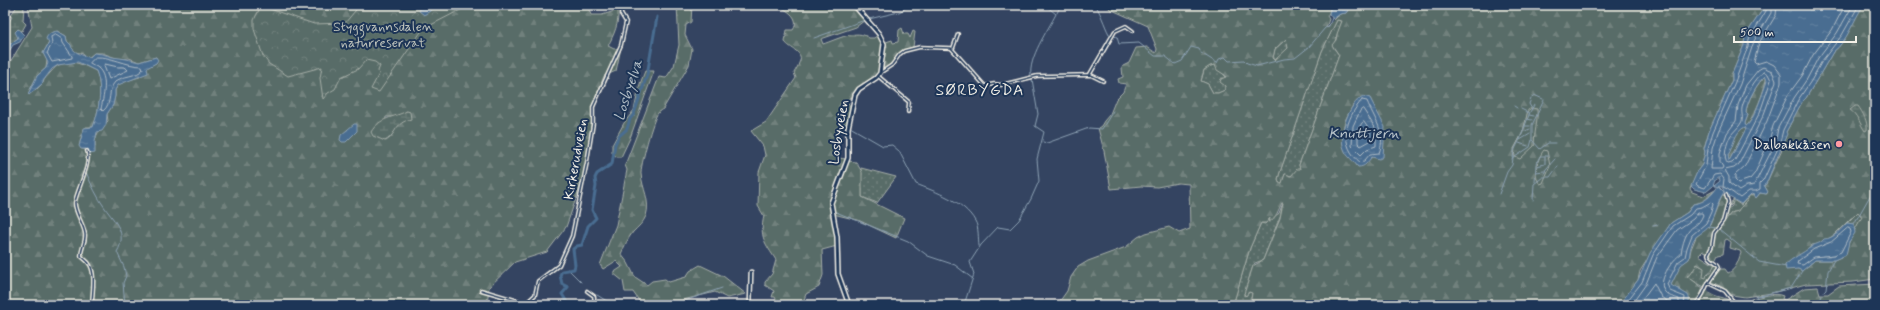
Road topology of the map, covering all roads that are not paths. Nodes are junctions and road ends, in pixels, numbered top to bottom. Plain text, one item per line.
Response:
1 (622, 5) edge
2 (854, 5) edge
3 (1133, 31) dead end
4 (958, 34) dead end
5 (953, 48) junction
6 (879, 74) junction
7 (1090, 74) junction
8 (1103, 82) dead end
9 (908, 112) dead end
10 (87, 151) dead end
11 (1726, 195) dead end
12 (751, 272) dead end
13 (1708, 283) junction
14 (481, 290) dead end
15 (587, 291) dead end
16 (92, 305) edge
17 (523, 305) edge
18 (595, 305) edge
19 (750, 305) edge
20 (849, 305) edge
21 (1696, 305) edge
22 (1736, 305) edge

1 - 17 street, Kirkerudveien
2 - 6 main road
3 - 7 street
4 - 5 street
5 - 6 street
5 - 7 street
6 - 9 street
6 - 20 main road, Losbyveien
7 - 8 street
10 - 16 street
11 - 13 street
12 - 19 street
13 - 21 street
13 - 22 street
14 - 17 street
15 - 18 street

